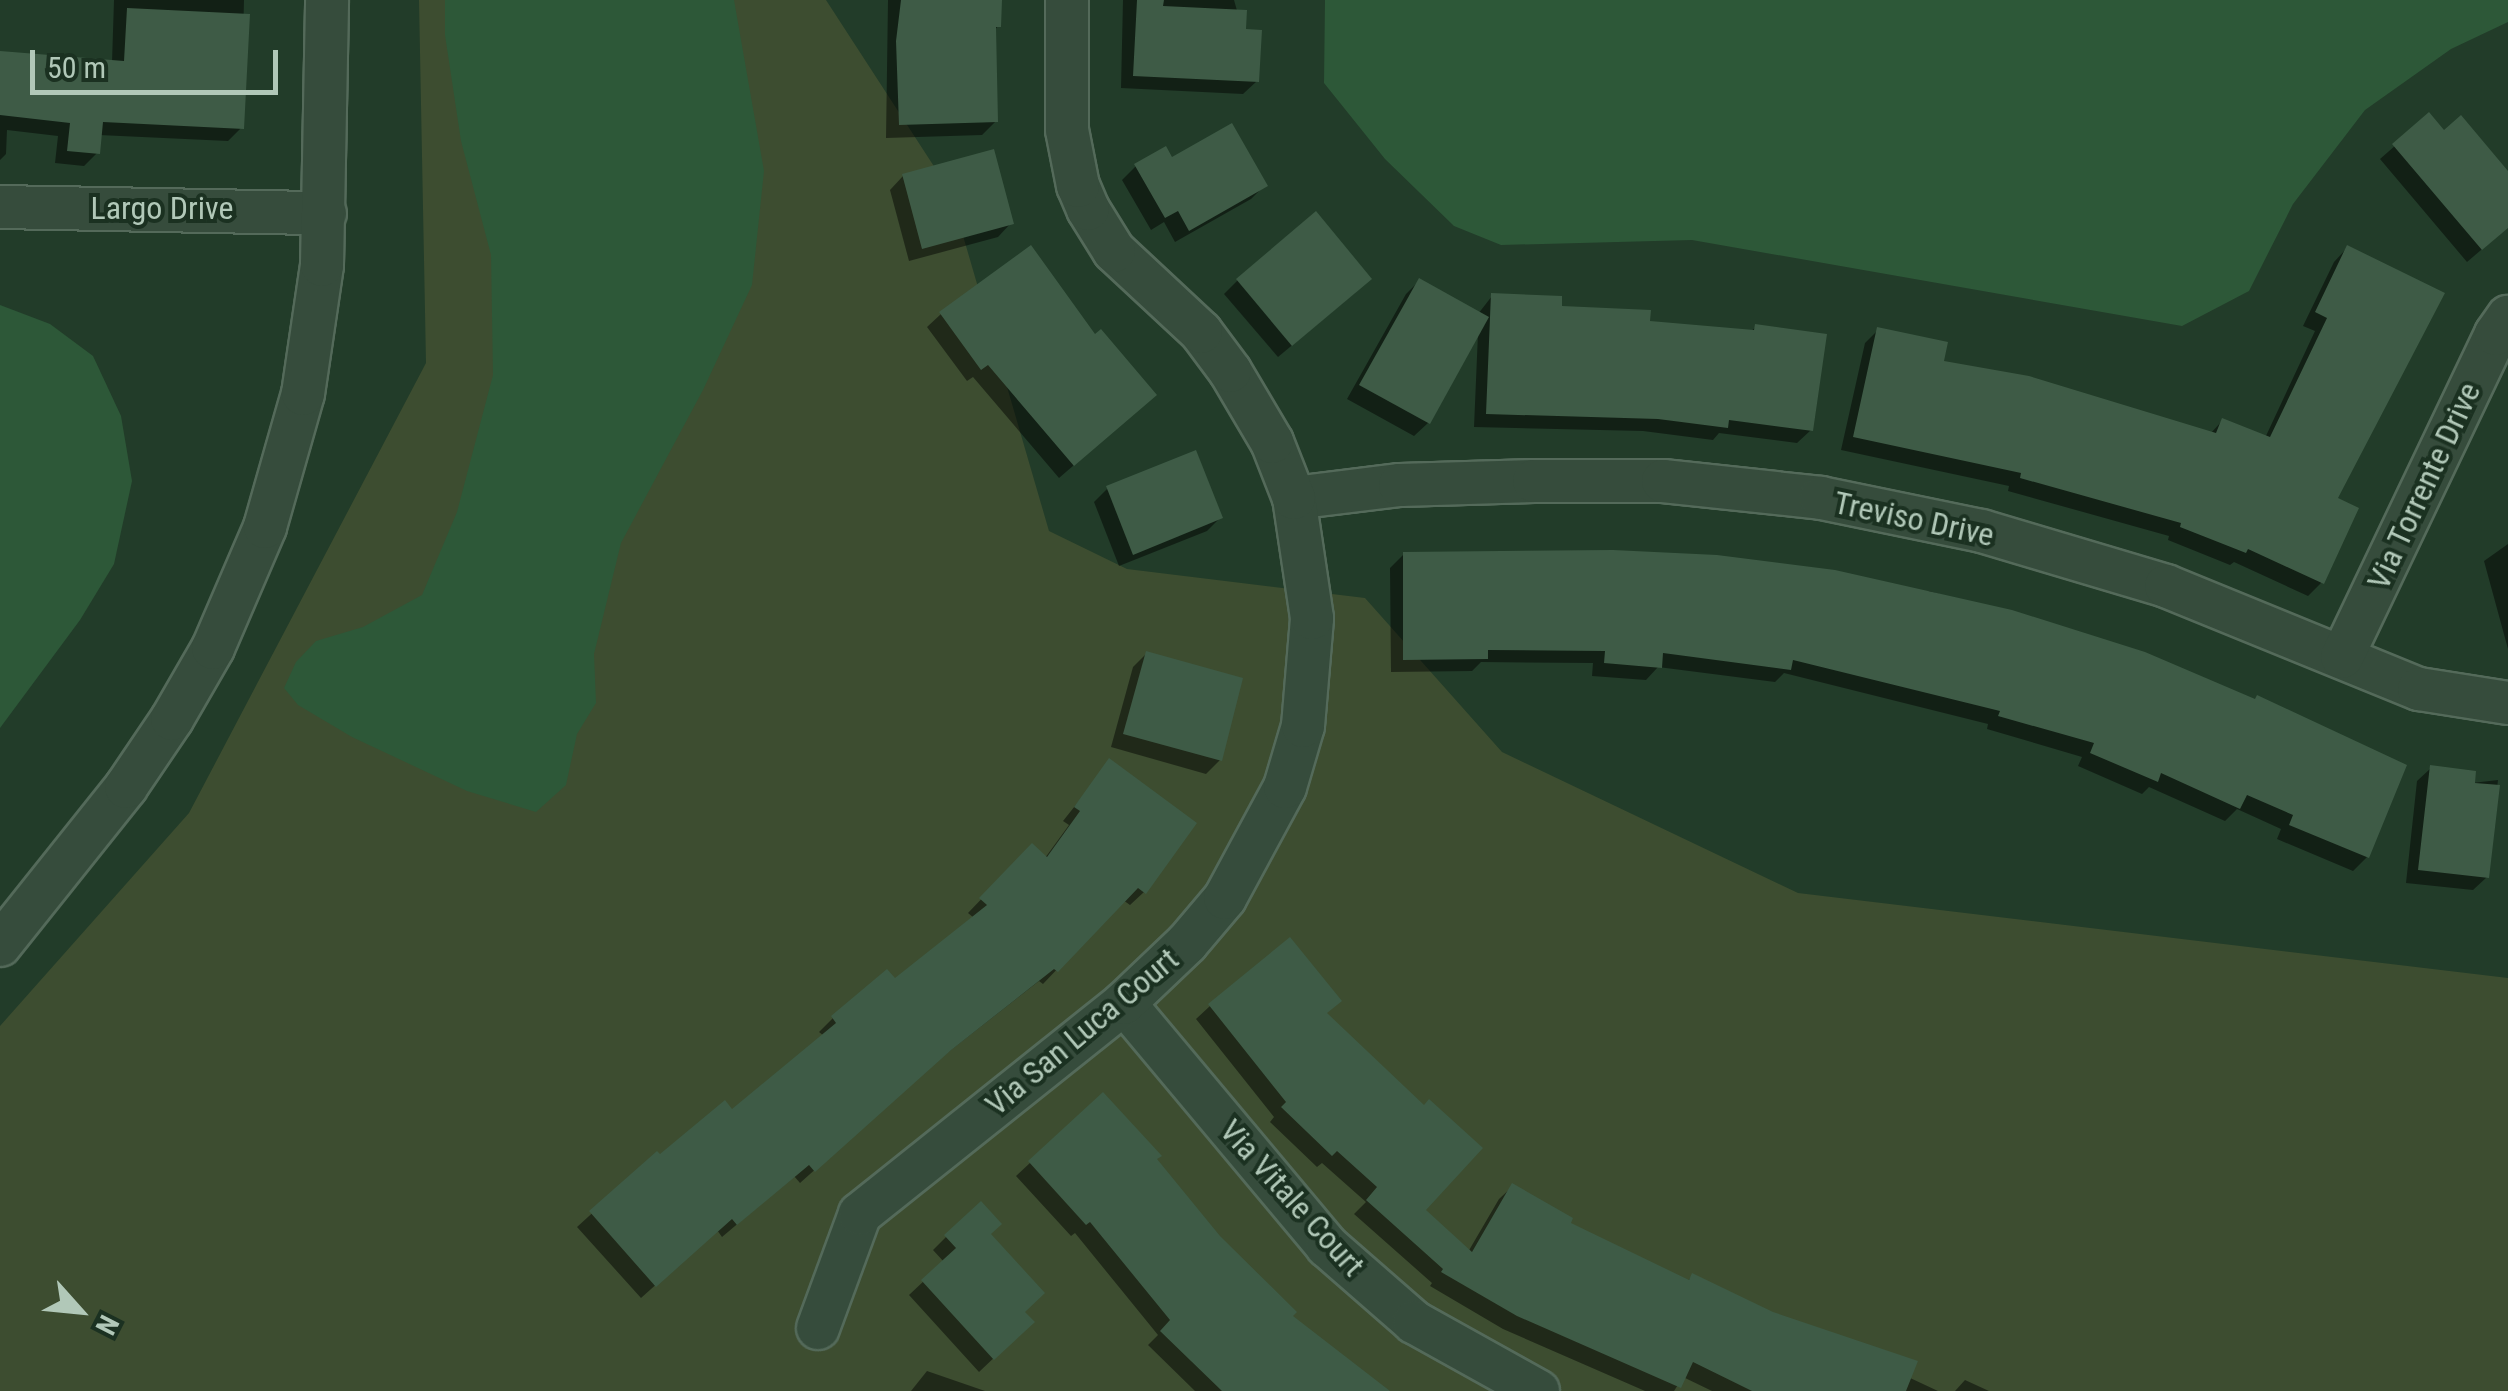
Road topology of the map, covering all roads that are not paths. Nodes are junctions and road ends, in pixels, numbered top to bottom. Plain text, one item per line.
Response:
1 (327, 0) edge
2 (1067, 0) edge
3 (0, 206) edge
4 (324, 213) junction
5 (2508, 317) edge
6 (1294, 498) junction
7 (2342, 657) junction
8 (2508, 704) edge
9 (75, 850) junction
10 (0, 917) edge
11 (0, 945) edge
12 (1124, 1003) junction
13 (818, 1328) dead end
14 (1538, 1391) edge

1 - 4 street
2 - 6 street, Via San Luca Court
3 - 4 street, Largo Drive
4 - 9 street
5 - 7 street, Via Torrente Drive
6 - 7 street, Treviso Drive
6 - 12 street, Via San Luca Court
7 - 8 street, Treviso Drive
9 - 10 street
9 - 11 street
12 - 13 street, Via San Luca Court
12 - 14 street, Via Vitale Court

